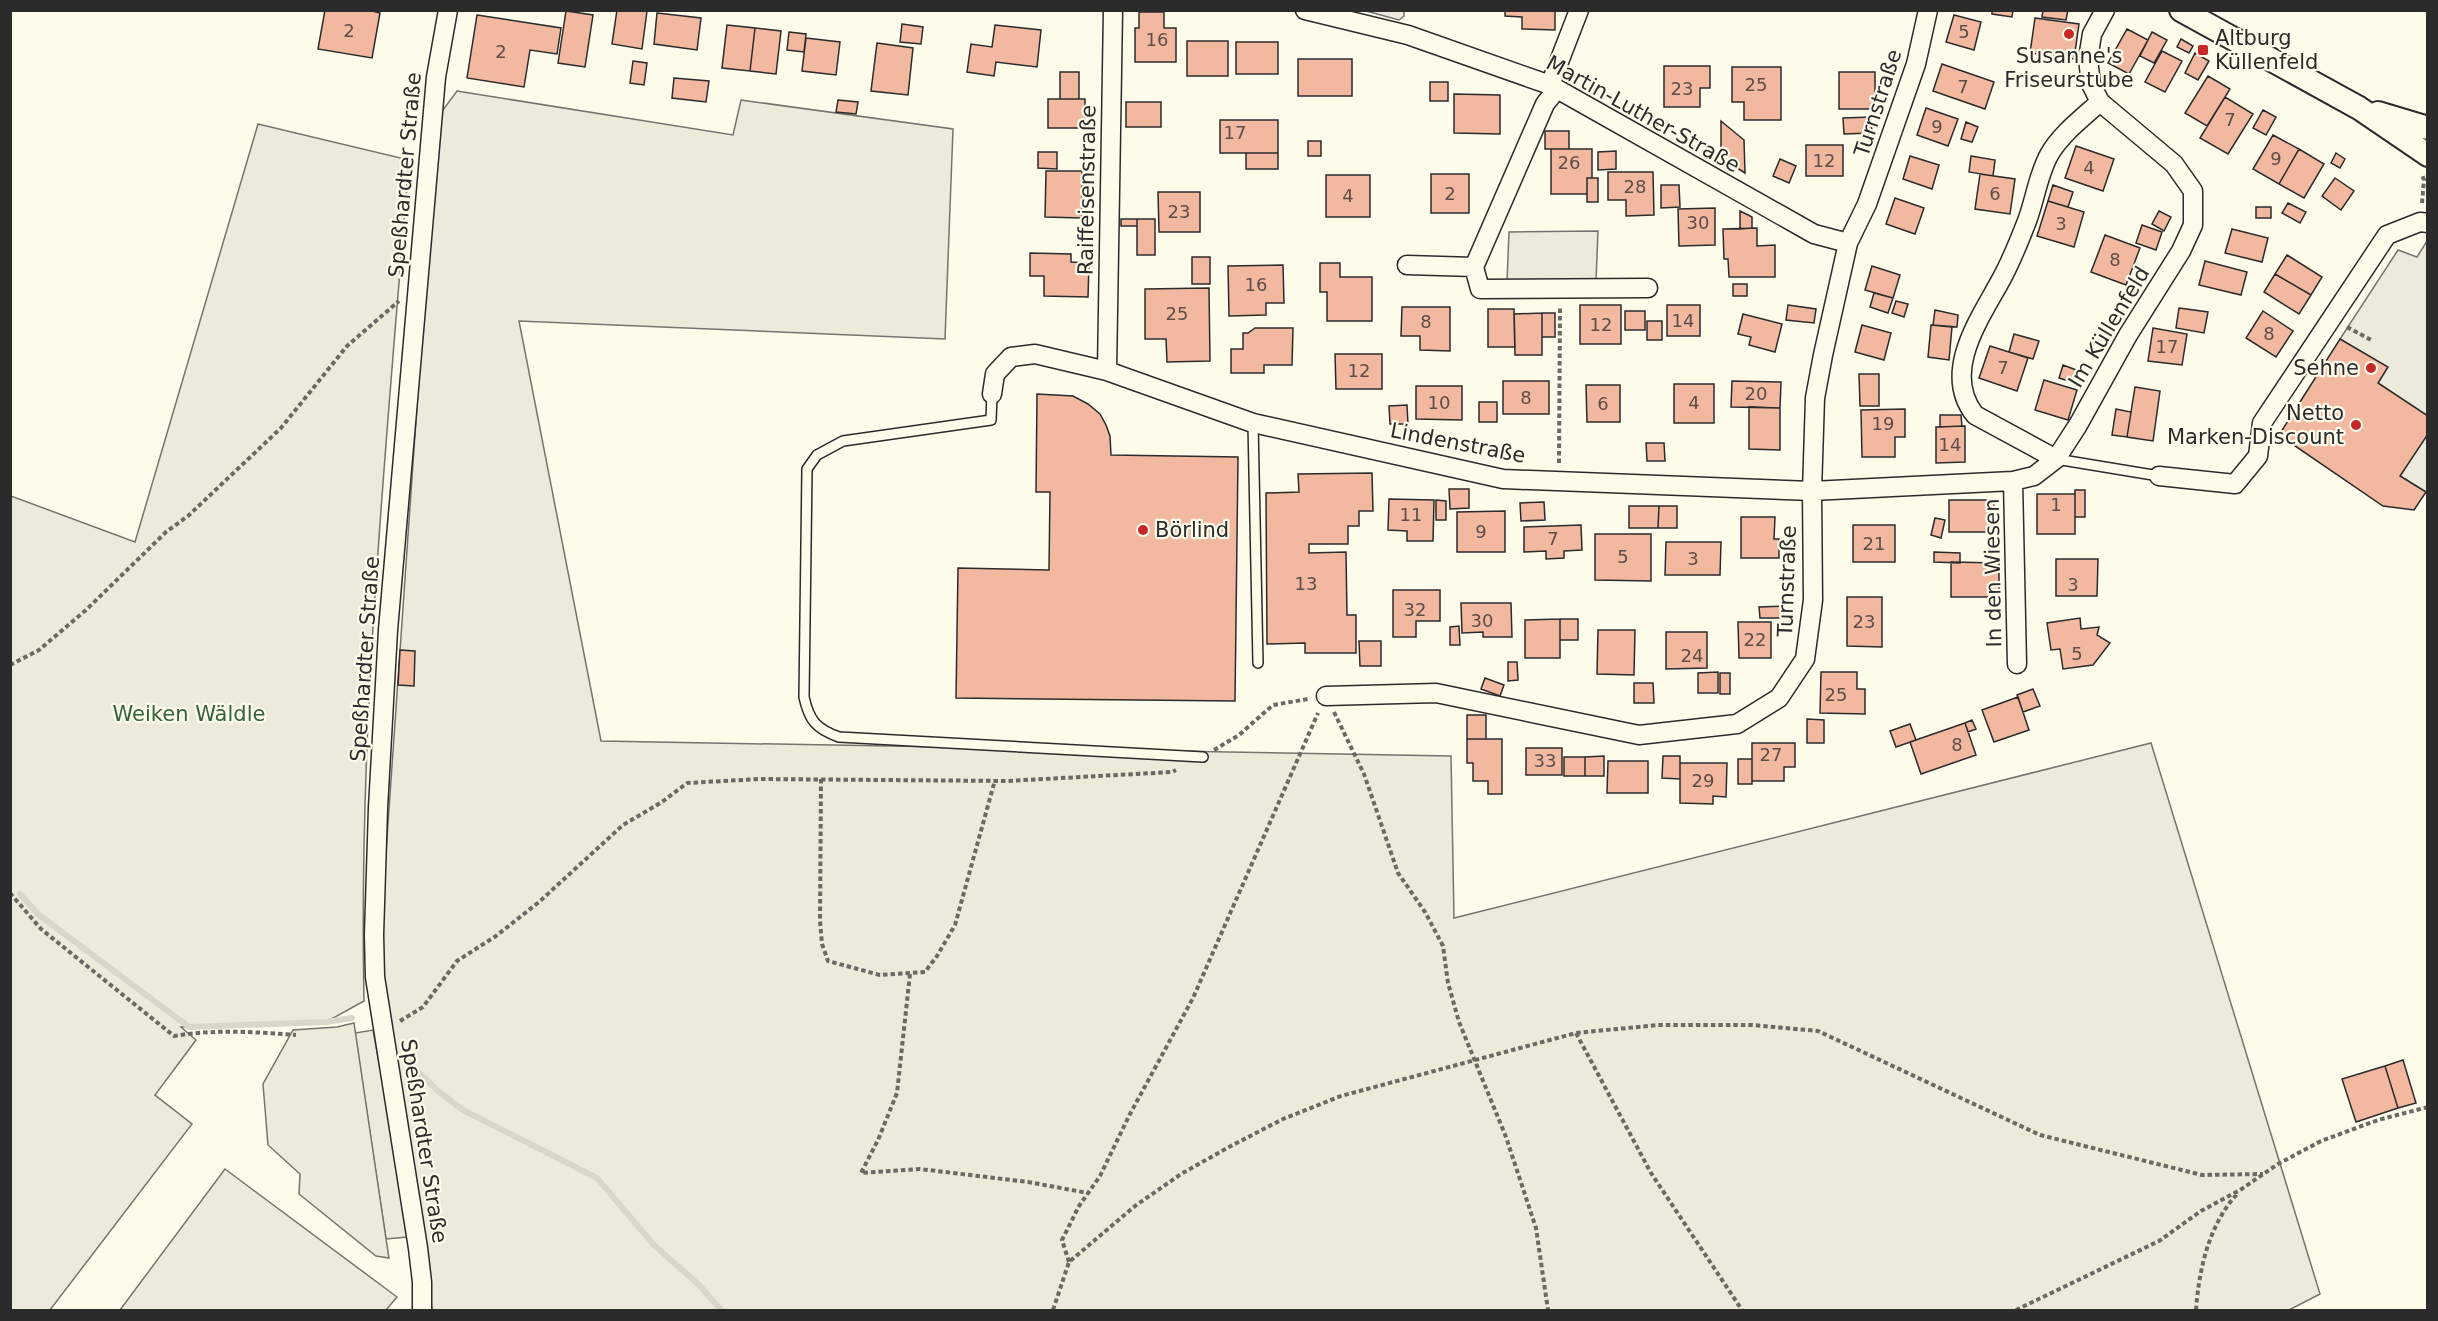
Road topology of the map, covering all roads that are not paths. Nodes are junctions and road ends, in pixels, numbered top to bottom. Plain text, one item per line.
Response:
1 (448, 10) edge
2 (1113, 10) edge
3 (1305, 10) edge
4 (1579, 10) edge
5 (1928, 10) edge
6 (2105, 10) edge
7 (2181, 10) edge
8 (1553, 87) junction
9 (2100, 102) junction
10 (2359, 108) junction
11 (2427, 128) edge
12 (2427, 155) edge
13 (2427, 223) edge
14 (1848, 243) junction
15 (1407, 265) dead end
16 (1474, 267) junction
17 (1648, 288) dead end
18 (1107, 370) junction
19 (992, 394) joint
20 (1253, 423) junction
21 (2056, 459) junction
22 (2159, 476) joint
23 (2013, 482) junction
24 (1812, 491) junction
25 (1258, 663) dead end
26 (2017, 664) dead end
27 (1326, 696) road end
28 (1203, 757) road end
29 (422, 1311) edge

1 - 29 street, Speßhardter Straße
2 - 18 street, Raiffeisenstraße
3 - 8 street, Martin-Luther-Straße
4 - 8 street
5 - 14 street, Turnstraße
6 - 9 street, Im Küllenfeld
7 - 10 street
8 - 14 street, Martin-Luther-Straße
8 - 16 street
9 - 21 street, Im Küllenfeld
9 - 21 street
10 - 11 street
10 - 12 street
13 - 22 street
14 - 24 street, Turnstraße
15 - 16 street
16 - 17 street
18 - 19 street, Lindenstraße
18 - 20 street, Lindenstraße
19 - 28 lane
20 - 24 street, Lindenstraße
20 - 25 lane
21 - 22 lane
21 - 23 street, Im Küllenfeld
23 - 24 street, Im Küllenfeld
23 - 26 street, In den Wiesen
24 - 27 street, Turnstraße

